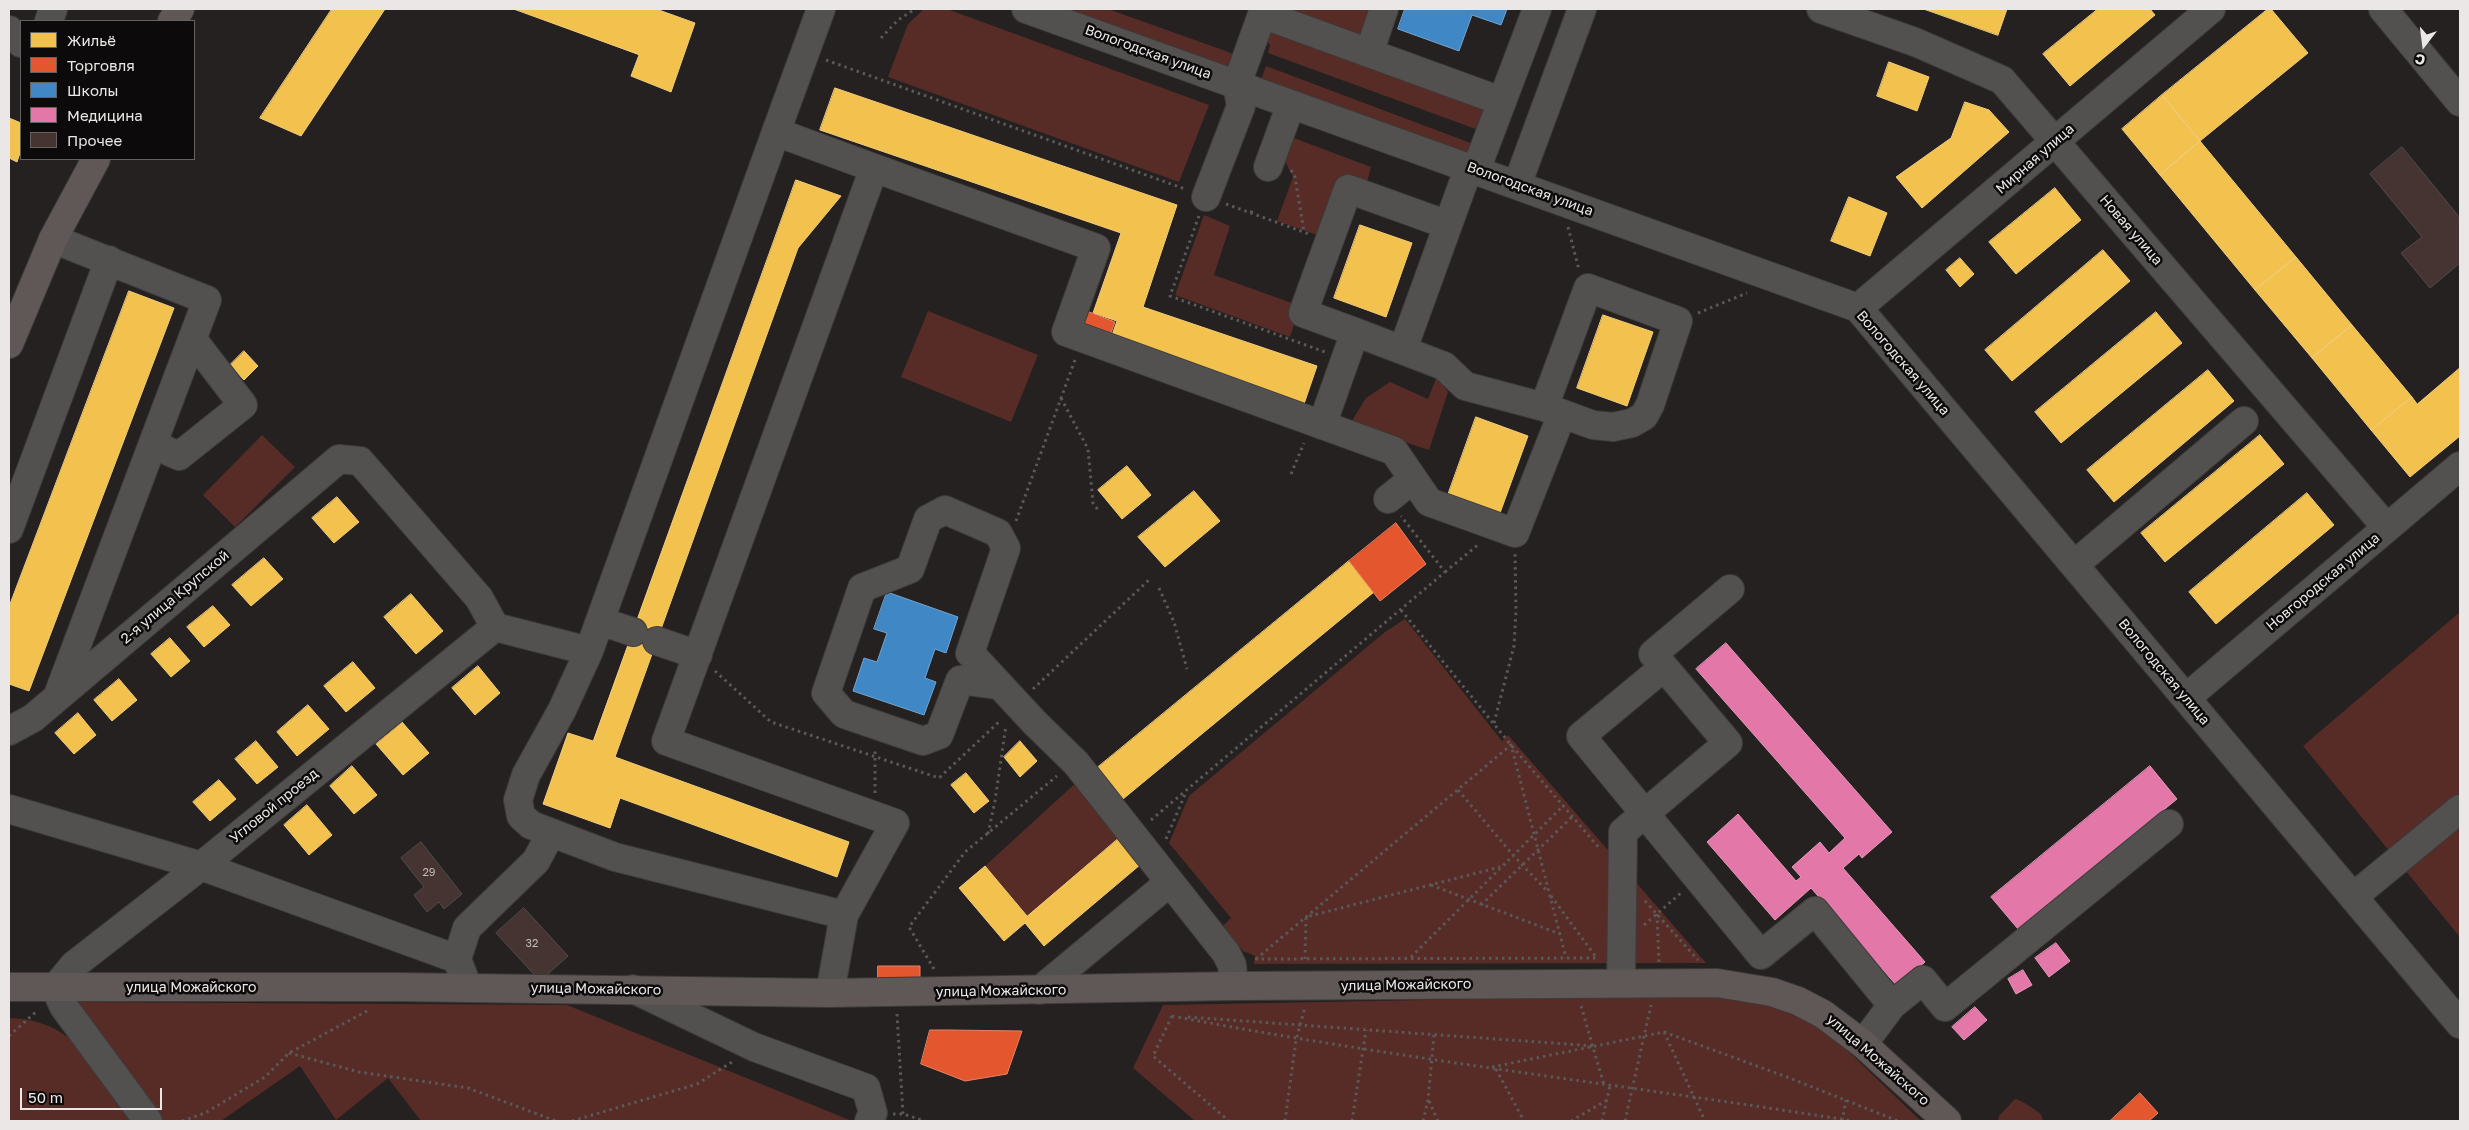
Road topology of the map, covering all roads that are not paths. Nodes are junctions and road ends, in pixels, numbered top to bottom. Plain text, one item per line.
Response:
1 (180, 9) edge
2 (821, 9) edge
3 (1026, 9) edge
4 (1384, 9) edge
5 (1537, 9) edge
6 (1582, 9) edge
7 (2211, 9) edge
8 (2383, 9) edge
9 (1832, 11) edge
10 (1263, 12) edge
11 (173, 20) edge
12 (9, 30) edge
13 (20, 42) edge
14 (1368, 53) junction
15 (1237, 84) junction
16 (1502, 101) junction
17 (2460, 102) edge
18 (1291, 104) junction
19 (776, 132) junction
20 (2055, 141) junction
21 (95, 160) edge
22 (1268, 167) dead end
23 (874, 168) junction
24 (1473, 169) junction
25 (1517, 185) junction
26 (1206, 197) road end
27 (1448, 225) junction
28 (53, 239) junction
29 (109, 260) junction
30 (1858, 308) junction
31 (1356, 332) junction
32 (194, 340) junction
33 (9, 344) edge
34 (1403, 349) junction
35 (1553, 411) junction
36 (2244, 420) dead end
37 (1318, 423) junction
38 (154, 446) junction
39 (2460, 466) edge
40 (1413, 478) junction
41 (1388, 499) road end
42 (2387, 528) junction
43 (9, 529) edge
44 (2074, 565) junction
45 (1730, 589) dead end
46 (600, 621) junction
47 (495, 627) junction
48 (589, 652) junction
49 (970, 653) junction
50 (698, 655) junction
51 (1664, 667) junction
52 (960, 680) junction
53 (1008, 694) junction
54 (57, 698) junction
55 (2186, 698) junction
56 (21, 714) edge
57 (9, 731) edge
58 (9, 809) edge
59 (1645, 813) junction
60 (2458, 814) edge
61 (2169, 824) dead end
62 (551, 833) junction
63 (201, 866) junction
64 (1170, 882) junction
65 (2353, 897) junction
66 (844, 915) junction
67 (457, 960) junction
68 (1612, 966) junction
69 (1234, 986) junction
70 (9, 988) edge
71 (55, 988) junction
72 (468, 988) junction
73 (633, 989) junction
74 (1040, 990) junction
75 (830, 993) junction
76 (1892, 1005) junction
77 (2460, 1024) edge
78 (1863, 1044) junction
79 (871, 1117) edge
80 (1934, 1117) edge
81 (148, 1121) edge

1 - 11 main road
2 - 19 street
3 - 15 street, Вологодская улица
4 - 14 street
5 - 16 street
6 - 25 street
7 - 20 street, Мирная улица
8 - 17 street
9 - 20 street, Новая улица
10 - 14 street
10 - 15 street
12 - 13 street
14 - 16 street
15 - 18 street, Вологодская улица
15 - 26 street
16 - 24 street
18 - 22 street
18 - 24 street, Вологодская улица
19 - 23 street
19 - 46 street
20 - 30 street, Мирная улица
20 - 42 street, Новая улица
21 - 28 main road
23 - 37 street
23 - 50 street
24 - 25 street, Вологодская улица
24 - 27 street
25 - 30 street, Вологодская улица
27 - 31 street
27 - 34 street
28 - 29 street
28 - 33 main road
29 - 32 street
29 - 43 street
30 - 44 street, Вологодская улица
31 - 34 street
31 - 37 street
32 - 38 street
32 - 38 street
34 - 35 street
35 - 35 street
35 - 40 street
36 - 44 street
37 - 40 street
38 - 54 street
39 - 42 street, Новгородская улица
40 - 41 street
42 - 55 street, Новгородская улица
44 - 55 street, Вологодская улица
45 - 51 street
46 - 48 street
46 - 50 street
47 - 48 street
47 - 54 street, 2-я улица Крупской
47 - 63 street, Угловой проезд
48 - 62 street
49 - 52 street
49 - 52 street
49 - 53 street
50 - 66 street
51 - 59 street
51 - 59 street
52 - 53 street
53 - 64 street
54 - 56 street, 2-я улица Крупской
55 - 65 street, Вологодская улица
56 - 57 street, 2-я улица Крупской
58 - 63 street
59 - 68 street
59 - 76 street
60 - 65 street
61 - 76 street
62 - 66 street
62 - 67 street
63 - 67 street
63 - 71 street, Угловой проезд
64 - 69 street
64 - 74 street
65 - 77 street, Вологодская улица
66 - 75 street
67 - 72 street
68 - 69 main road, улица Можайского
68 - 78 main road, улица Можайского
69 - 74 main road, улица Можайского
70 - 71 main road, улица Можайского
71 - 72 main road, улица Можайского
71 - 81 street
72 - 73 main road, улица Можайского
73 - 75 main road, улица Можайского
73 - 79 street
74 - 75 main road, улица Можайского
76 - 78 street
78 - 80 main road, улица Можайского

